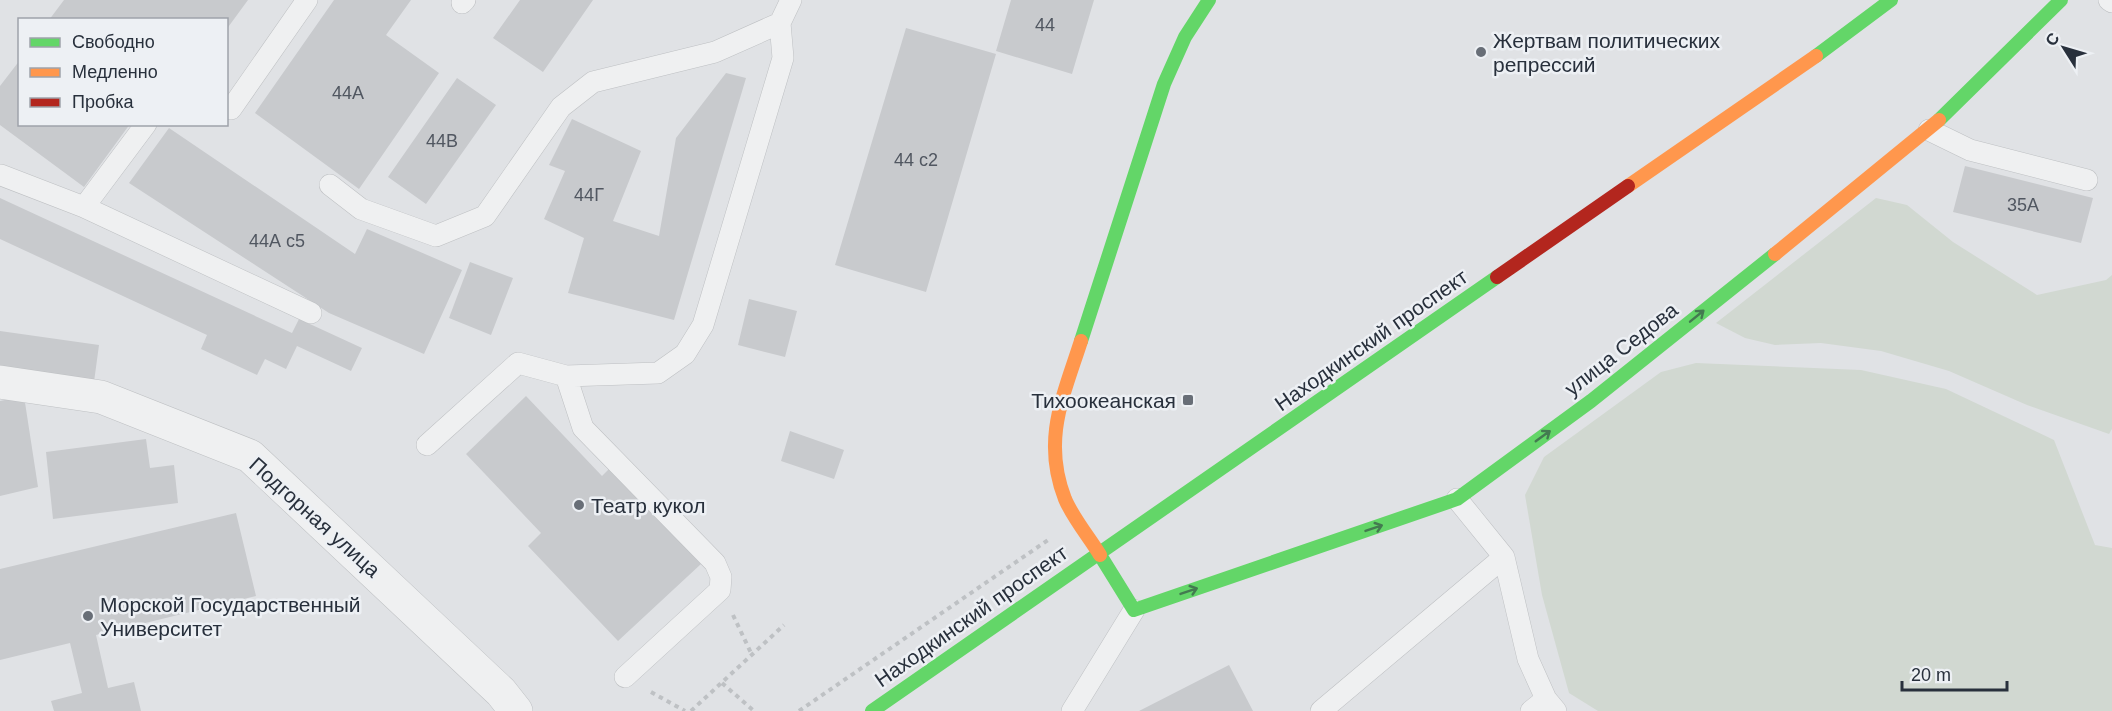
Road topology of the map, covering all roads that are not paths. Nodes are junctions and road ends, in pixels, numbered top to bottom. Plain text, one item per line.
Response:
1 (307, 0) edge
2 (790, 0) edge
3 (1209, 0) edge
4 (1891, 0) edge
5 (2061, 0) edge
6 (780, 23) junction
7 (228, 107) edge
8 (145, 126) edge
9 (1929, 130) junction
10 (1, 174) edge
11 (2087, 180) dead end
12 (330, 185) dead end
13 (84, 207) junction
14 (311, 313) dead end
15 (566, 376) junction
16 (0, 382) edge
17 (427, 445) dead end
18 (1457, 499) junction
19 (1099, 552) junction
20 (1504, 557) junction
21 (1134, 610) junction
22 (625, 678) road end
23 (1544, 707) edge
24 (516, 711) edge
25 (872, 711) edge
26 (1072, 711) edge
27 (1321, 711) edge

1 - 7 lane
2 - 6 lane
3 - 19 street
4 - 19 street, Находкинский проспект
5 - 9 street, улица Седова
6 - 12 lane
6 - 15 lane
8 - 13 lane
9 - 11 lane
18 -> 9 street, улица Седова
10 - 13 lane
13 - 14 lane
15 - 17 lane
15 - 22 lane
16 - 24 street, Подгорная улица
18 - 20 lane
21 -> 18 street, улица Седова
19 - 21 street
19 - 25 street, Находкинский проспект
20 - 23 lane
20 - 27 lane
21 - 26 lane

